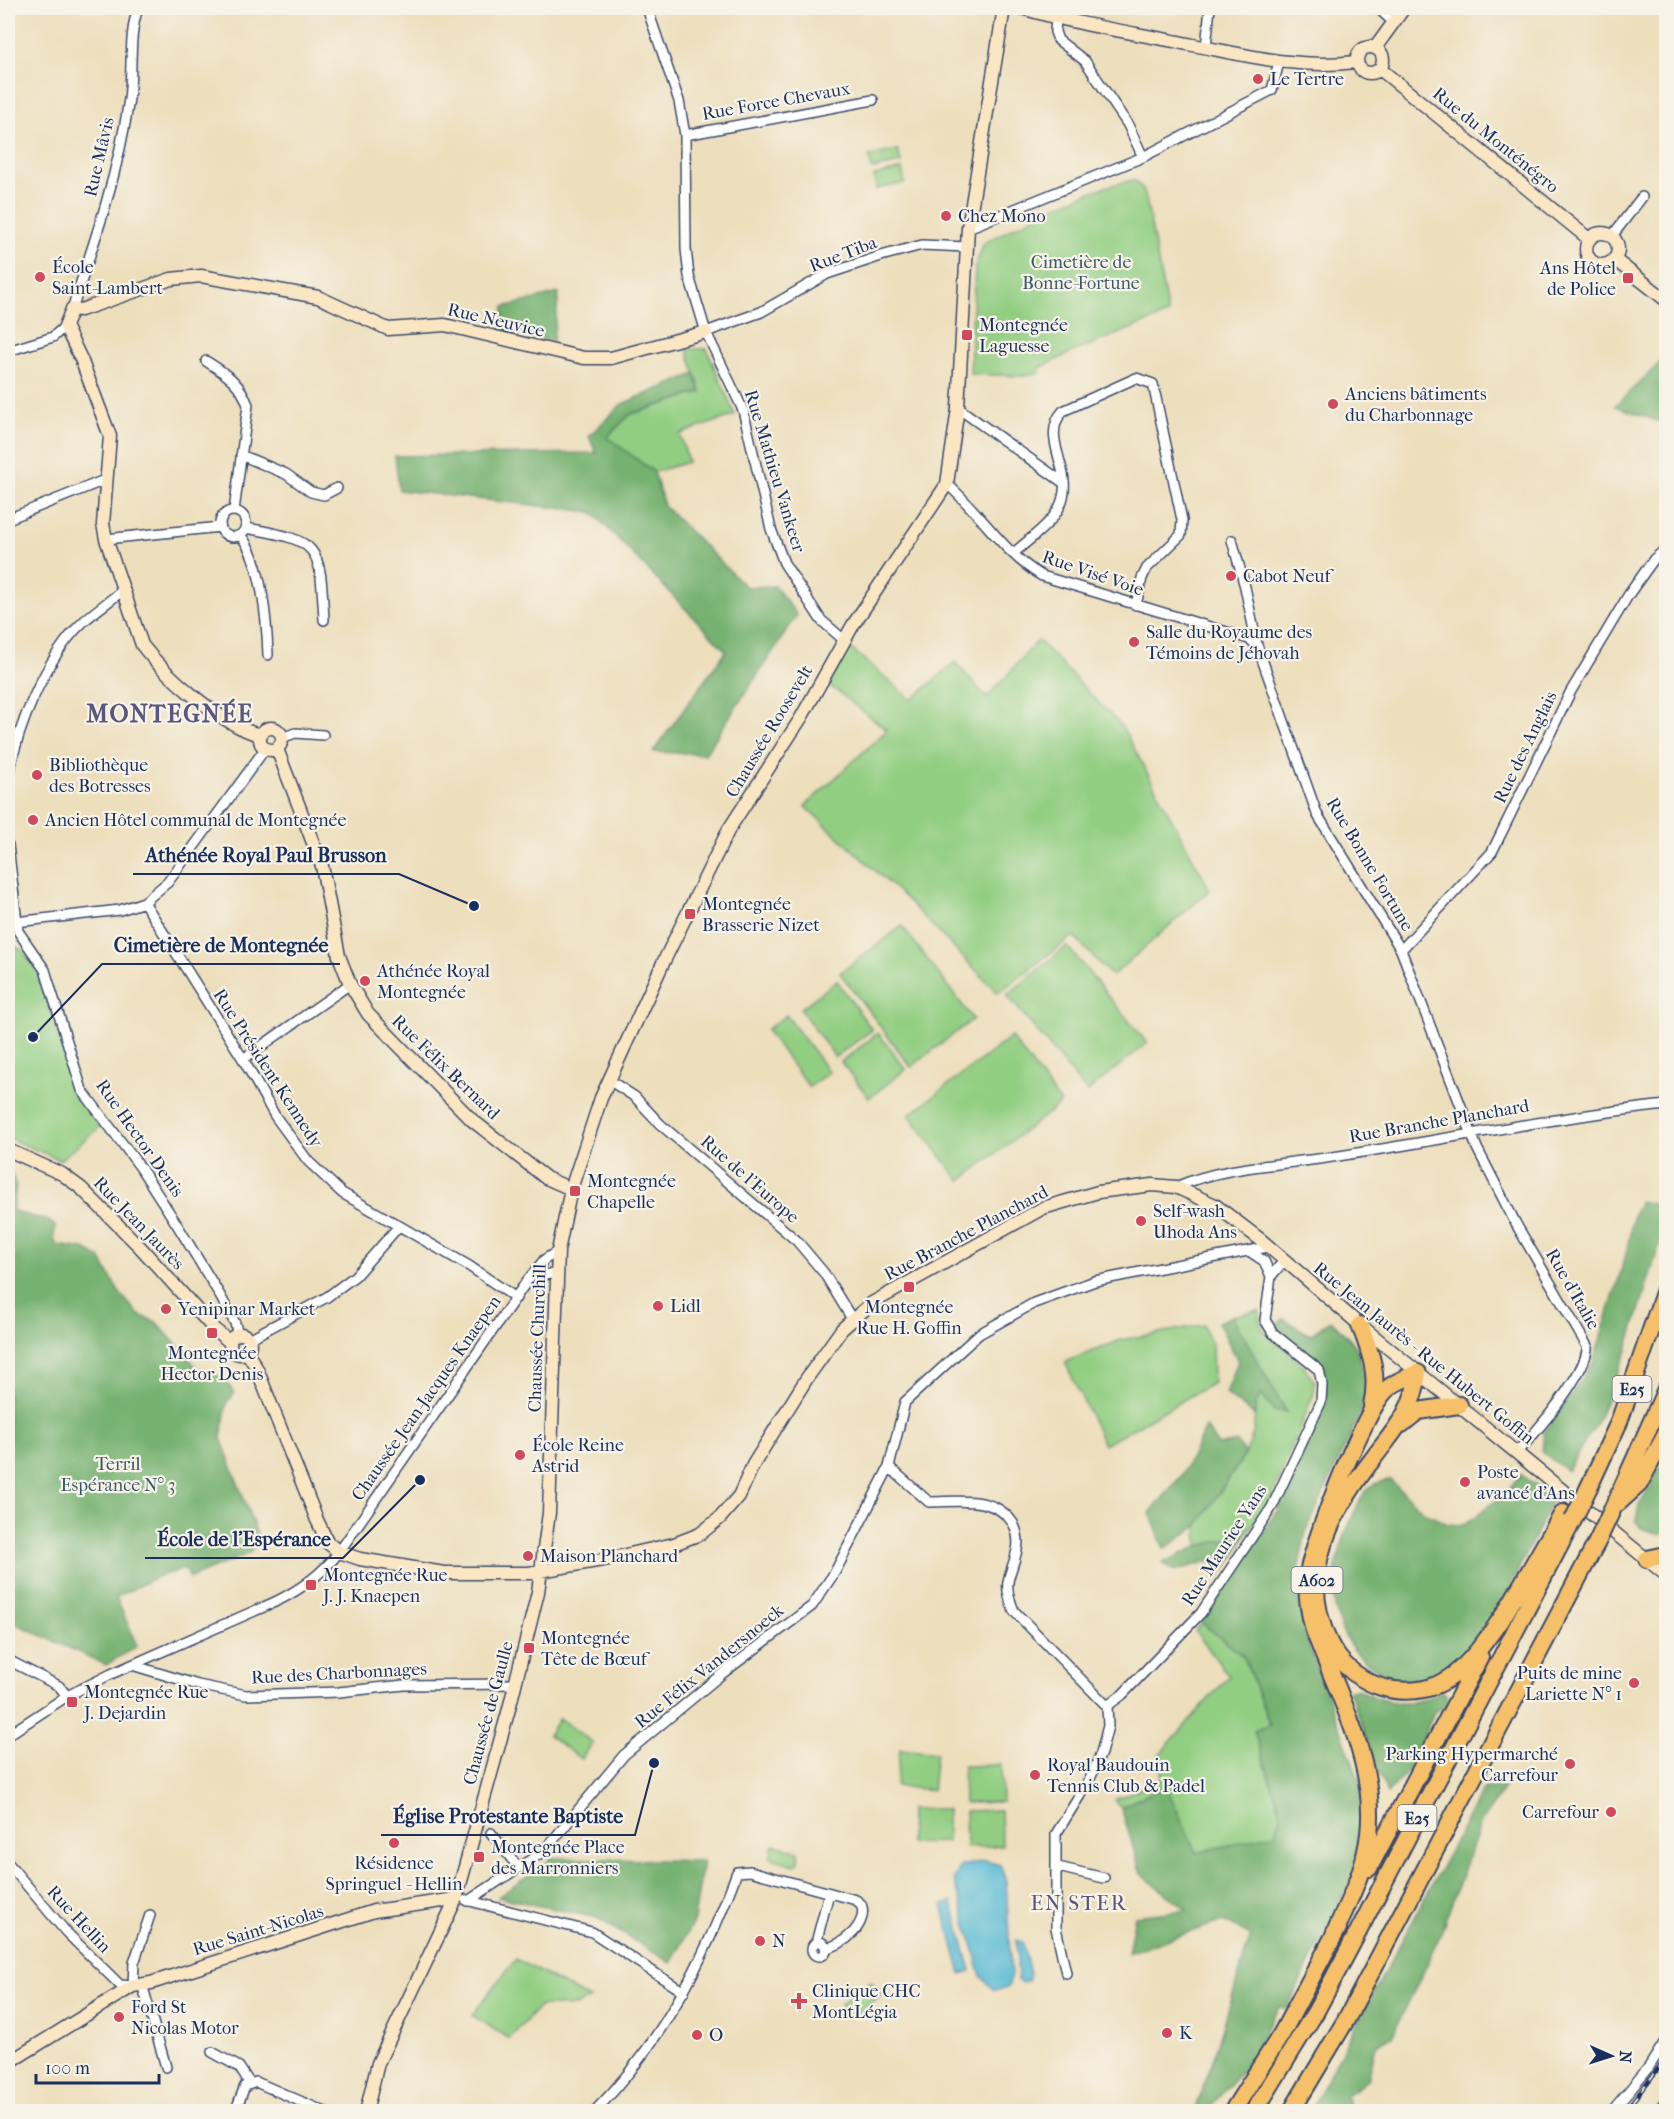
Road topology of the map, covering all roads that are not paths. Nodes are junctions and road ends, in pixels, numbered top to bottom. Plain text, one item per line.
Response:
1 (138, 8) edge
2 (647, 8) edge
3 (1004, 8) edge
4 (1022, 8) edge
5 (1210, 8) edge
6 (1378, 8) edge
7 (1404, 8) edge
8 (1056, 18) junction
9 (1393, 22) junction
10 (1206, 47) junction
11 (1375, 48) junction
12 (1279, 62) junction
13 (1356, 62) junction
14 (1380, 69) junction
15 (873, 100) dead end
16 (685, 135) junction
17 (1143, 157) junction
18 (1642, 197) dead end
19 (968, 228) junction
20 (1612, 236) junction
21 (1589, 238) junction
22 (966, 248) junction
23 (1614, 259) junction
24 (1666, 300) edge
25 (72, 309) junction
26 (65, 326) junction
27 (706, 332) junction
28 (8, 351) edge
29 (206, 361) dead end
30 (958, 408) junction
31 (241, 455) junction
32 (107, 479) junction
33 (1064, 483) junction
34 (947, 484) junction
35 (337, 488) dead end
36 (234, 511) junction
37 (8, 519) edge
38 (220, 527) junction
39 (243, 531) junction
40 (106, 539) junction
41 (1232, 540) dead end
42 (1666, 549) edge
43 (1014, 553) junction
44 (123, 590) junction
45 (1136, 605) junction
46 (324, 620) dead end
47 (844, 640) junction
48 (1257, 645) junction
49 (268, 655) dead end
50 (260, 735) junction
51 (323, 735) dead end
52 (275, 745) junction
53 (8, 784) edge
54 (8, 845) edge
55 (9, 878) edge
56 (144, 902) junction
57 (16, 922) junction
58 (1401, 950) junction
59 (350, 984) junction
60 (243, 1059) junction
61 (609, 1080) junction
62 (1666, 1105) edge
63 (1471, 1132) junction
64 (8, 1150) edge
65 (1176, 1187) junction
66 (571, 1189) junction
67 (399, 1226) junction
68 (1268, 1247) junction
69 (558, 1251) junction
70 (1249, 1251) junction
71 (1284, 1261) junction
72 (556, 1274) junction
73 (533, 1275) junction
74 (1271, 1276) junction
75 (1666, 1287) edge
76 (516, 1298) junction
77 (852, 1319) junction
78 (1360, 1325) junction
79 (239, 1338) junction
80 (247, 1352) junction
81 (1418, 1373) junction
82 (1666, 1389) edge
83 (1459, 1405) junction
84 (1371, 1413) junction
85 (1401, 1424) junction
86 (1666, 1434) edge
87 (1516, 1452) junction
88 (889, 1467) junction
89 (1613, 1508) junction
90 (1568, 1516) junction
91 (339, 1552) junction
92 (1666, 1555) edge
93 (1647, 1559) junction
94 (543, 1570) junction
95 (1666, 1575) edge
96 (1505, 1613) junction
97 (8, 1660) edge
98 (132, 1665) junction
99 (516, 1684) junction
100 (67, 1696) junction
101 (1107, 1706) junction
102 (8, 1735) edge
103 (492, 1833) dead end
104 (8, 1863) edge
105 (518, 1867) junction
106 (1058, 1867) junction
107 (1104, 1878) dead end
108 (829, 1893) junction
109 (462, 1900) junction
110 (150, 1915) dead end
111 (1334, 1937) junction
112 (1066, 1973) dead end
113 (137, 1985) junction
114 (684, 1992) junction
115 (1666, 2040) edge
116 (212, 2052) dead end
117 (8, 2062) edge
118 (166, 2067) dead end
119 (250, 2084) junction
120 (1666, 2102) edge
121 (235, 2112) edge
122 (325, 2112) edge
123 (366, 2112) edge
124 (594, 2112) edge
125 (1232, 2112) edge
126 (1254, 2112) edge
127 (1291, 2112) edge
128 (1611, 2112) edge
129 (1656, 2112) edge

1 - 25 street, Rue Mâvis
2 - 16 street, Rue Mathieu Vankeer
3 - 19 street, Chaussée Roosevelt
4 - 8 street
5 - 10 street
6 - 9 street
7 - 9 street
8 - 10 street
8 - 17 street
9 - 11 street
10 - 12 street
11 - 13 street
11 - 14 street
12 - 13 street
12 - 17 street
13 - 14 street
14 - 21 street, Rue du Monténégro
15 - 16 street, Rue Force Chevaux
16 - 27 street, Rue Mathieu Vankeer
17 - 19 street
18 - 20 street
19 - 22 street, Chaussée Roosevelt
20 - 21 street
20 - 23 street
21 - 23 street
22 - 27 street, Rue Tiba
22 - 30 street, Chaussée Roosevelt
23 - 24 street
25 - 26 street
25 - 27 street, Rue Neuvice
26 - 28 street
26 - 32 street
27 - 47 street, Rue Mathieu Vankeer
29 - 31 street
30 - 33 street
30 - 34 street, Chaussée Roosevelt
31 - 35 street
31 - 36 street
32 - 37 street
32 - 40 street
33 - 43 street
33 - 45 street
34 - 43 street, Rue Visé Voie
34 - 47 street, Chaussée Roosevelt
36 - 38 street
36 - 39 street
38 - 39 street
38 - 40 street
39 - 46 street
39 - 49 street
40 - 44 street
41 - 48 street, Rue Bonne Fortune
42 - 58 street, Rue des Anglais
43 - 45 street, Rue Visé Voie
44 - 50 street
44 - 53 street
45 - 48 street, Rue Visé Voie
47 - 61 street, Chaussée Roosevelt
48 - 58 street, Rue Bonne Fortune
50 - 52 street, Rue Félix Bernard
50 - 52 street
51 - 52 street
52 - 56 street
52 - 59 street, Rue Félix Bernard
54 - 55 street
55 - 57 street
56 - 57 street
56 - 60 street, Rue Président Kennedy
57 - 79 street, Rue Hector Denis
58 - 63 street, Rue Bonne Fortune
59 - 60 street
59 - 66 street, Rue Félix Bernard
60 - 67 street, Rue Président Kennedy
61 - 66 street, Chaussée Roosevelt
61 - 77 street, Rue de l'Europe
62 - 63 street, Rue Branche Planchard
63 - 65 street, Rue Branche Planchard
63 - 87 street, Rue d'Italie
64 - 79 street, Rue Jean Jaurès
65 - 68 street
65 - 77 street, Rue Branche Planchard
66 - 69 street, Chaussée Roosevelt
67 - 76 street, Rue Président Kennedy
67 - 79 street
68 - 70 street, Rue Félix Vandersnoeck
68 - 71 street, Rue Jean Jaurès - Rue Hubert Goffin
69 - 72 street, Chaussée Churchill
69 - 73 street, Chaussée Jean-Jacques Knaepen
70 - 74 street
70 - 88 street, Rue Félix Vandersnoeck
71 - 74 street
71 - 78 street, Rue Jean Jaurès - Rue Hubert Goffin
72 - 73 street
72 - 94 street, Chaussée Churchill
73 - 76 street, Chaussée Jean-Jacques Knaepen
74 - 101 street, Rue Maurice Yans
75 - 90 highway, E25, bridge
76 - 91 street, Chaussée Jean-Jacques Knaepen
77 - 94 street, Rue Branche Planchard
78 - 81 street, Rue Jean Jaurès - Rue Hubert Goffin
78 - 84 highway, A602
79 - 80 street
79 - 80 street, Rue Jean Jaurès
80 - 91 street
81 - 83 street, Rue Jean Jaurès - Rue Hubert Goffin
81 - 84 highway, A602
81 - 85 highway, A602
82 - 89 highway, E25
83 - 85 highway, A602
83 - 87 street, Rue Jean Jaurès - Rue Hubert Goffin
84 - 111 highway, A602
85 - 96 highway, A602
86 - 89 highway
87 - 93 street, Rue Jean Jaurès - Rue Hubert Goffin
88 - 101 street
88 - 105 street, Rue Félix Vandersnoeck
89 - 127 highway, E25, bridge
90 - 96 highway, A602
90 - 126 highway, E25
91 - 94 street, Rue Branche Planchard
91 - 98 street, Chaussée Jean-Jacques Knaepen
92 - 93 highway
93 - 95 street
94 - 99 street, Chaussée de Gaulle
96 - 111 highway
97 - 100 street
98 - 99 street, Rue des Charbonnages
98 - 100 street, Chaussée Jean-Jacques Knaepen
99 - 109 street, Chaussée de Gaulle
100 - 102 street, Chaussée Jean-Jacques Knaepen
101 - 106 street
103 - 105 street
104 - 113 street, Rue Hellin
105 - 109 street, Rue Félix Vandersnoeck
106 - 107 street
106 - 112 street
108 - 108 street
108 - 114 street
109 - 113 street, Rue Saint-Nicolas
109 - 114 street
109 - 123 street, Chaussée de Gaulle
110 - 113 street
111 - 125 highway, A602
113 - 117 street, Rue Saint-Nicolas
113 - 118 street
114 - 124 street
115 - 128 street
116 - 119 street
119 - 121 street
119 - 122 street
120 - 129 street

